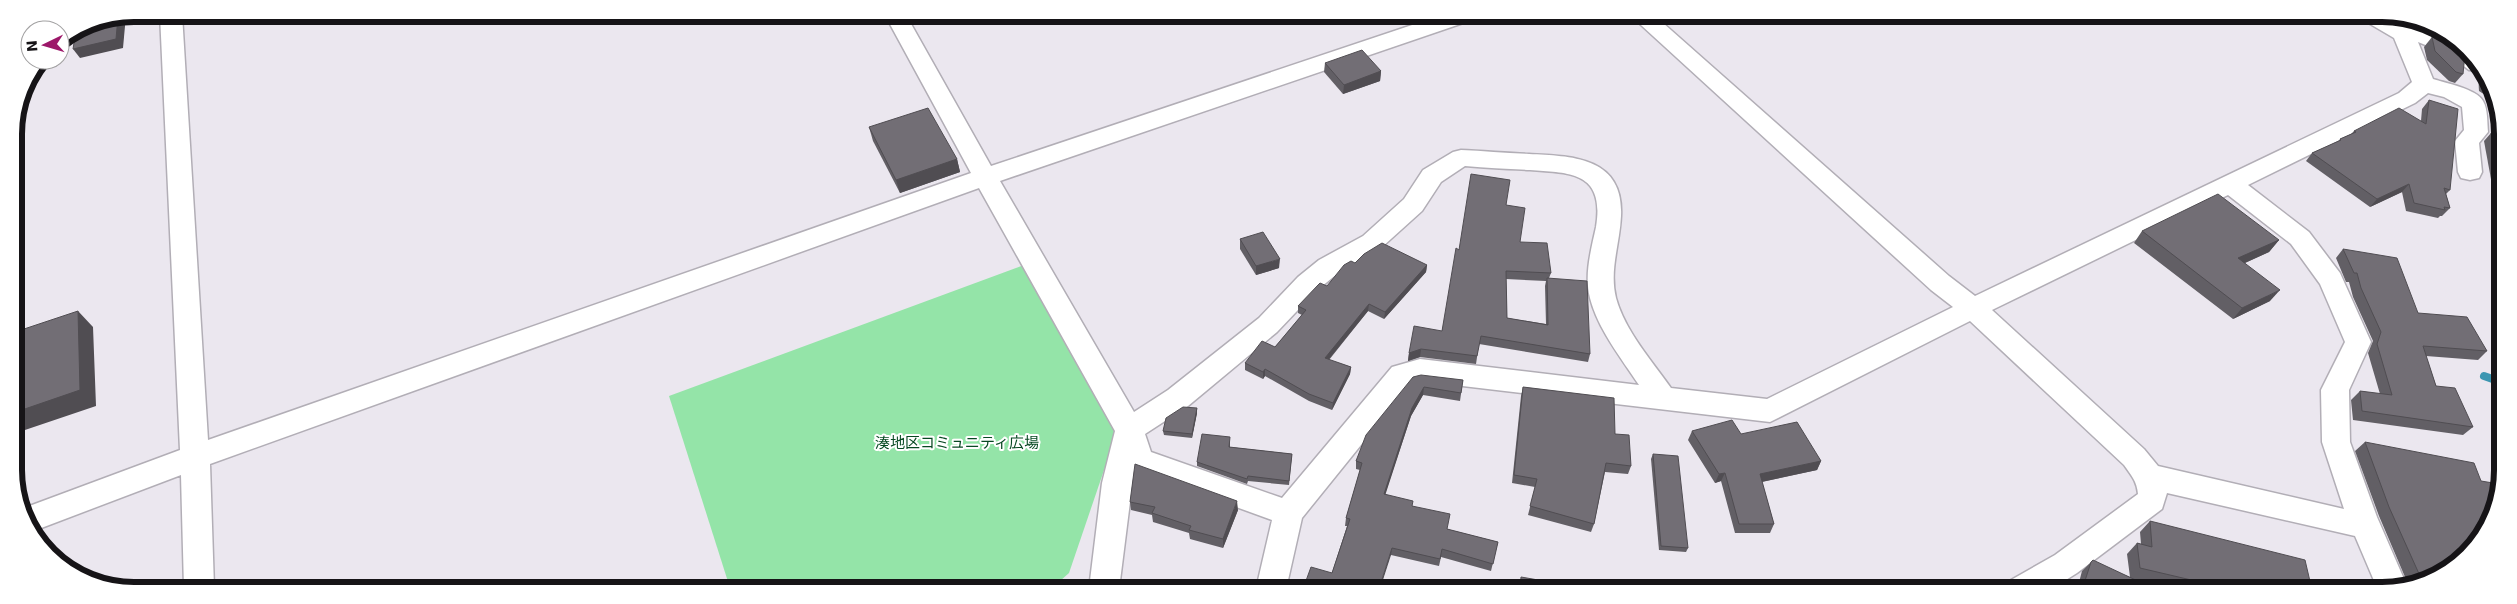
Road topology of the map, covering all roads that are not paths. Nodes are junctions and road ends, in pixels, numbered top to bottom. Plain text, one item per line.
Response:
1 (172, 22) edge
2 (900, 22) edge
3 (1443, 22) edge
4 (1649, 22) edge
5 (2400, 25) edge
6 (2453, 48) edge
7 (2424, 84) junction
8 (2470, 172) dead end
9 (986, 177) junction
10 (2230, 184) junction
11 (1973, 308) junction
12 (1664, 400) junction
13 (1129, 430) junction
14 (195, 457) junction
15 (2149, 476) junction
16 (1288, 513) junction
17 (2362, 517) junction
18 (33, 518) edge
19 (1273, 581) edge
20 (2037, 581) edge
21 (2390, 581) edge
22 (199, 582) edge
23 (1105, 582) edge

1 - 14 street
2 - 9 street
3 - 9 street
4 - 11 street
5 - 6 street
5 - 7 street
7 - 8 street
7 - 10 street
9 - 13 street
9 - 14 street
10 - 11 street
10 - 17 street
11 - 12 street
11 - 15 street
12 - 13 street
12 - 16 street
13 - 16 street
13 - 23 street
14 - 18 street
14 - 22 street
15 - 17 street
15 - 20 street
16 - 19 street
17 - 21 street

